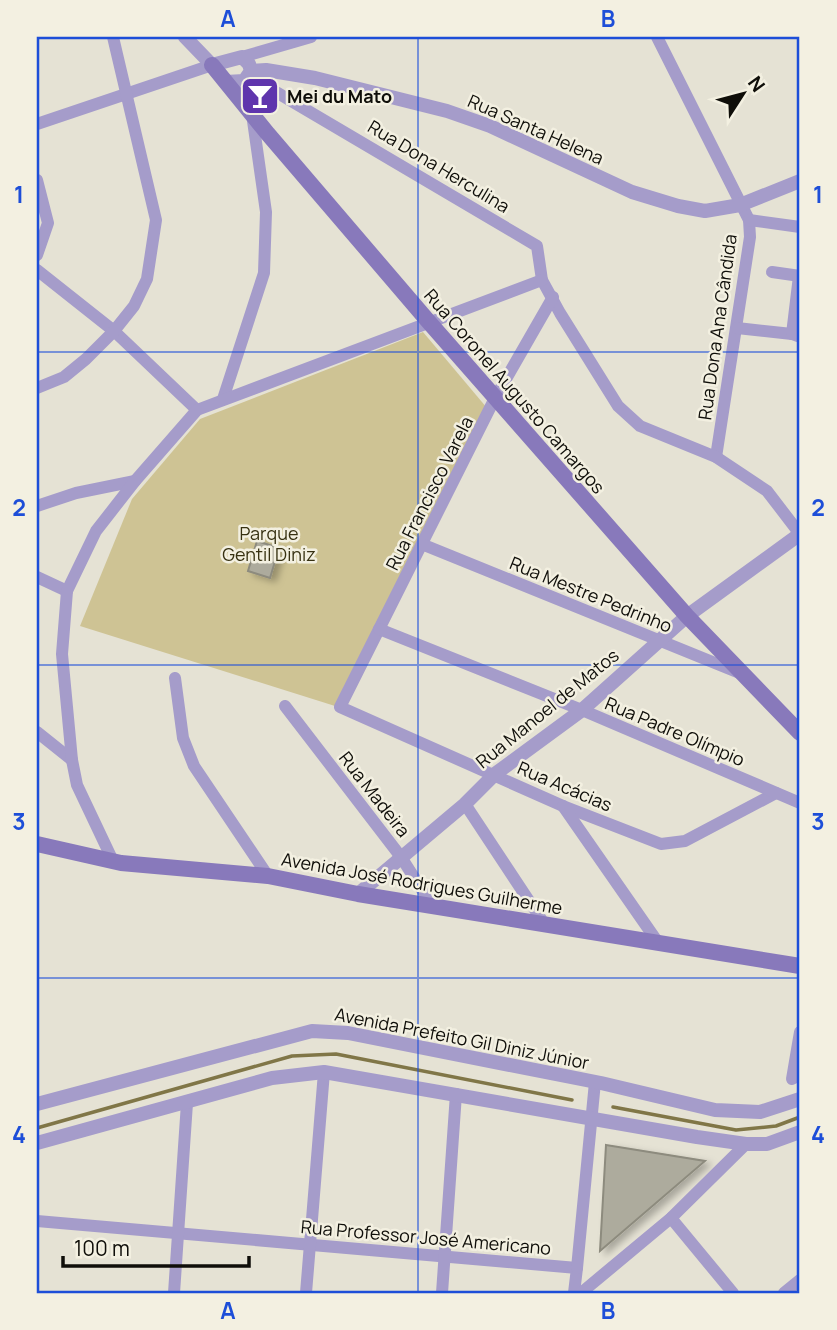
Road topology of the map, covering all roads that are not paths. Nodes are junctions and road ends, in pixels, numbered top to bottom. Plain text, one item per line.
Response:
1 (113, 37) edge
2 (186, 37) edge
3 (311, 37) edge
4 (657, 37) edge
5 (263, 51) junction
6 (238, 58) junction
7 (212, 65) junction
8 (246, 76) junction
9 (126, 94) junction
10 (252, 114) junction
11 (37, 124) edge
12 (37, 180) edge
13 (800, 181) edge
14 (740, 205) junction
15 (749, 220) junction
16 (800, 227) edge
17 (37, 256) edge
18 (37, 270) edge
19 (772, 272) dead end
20 (799, 276) edge
21 (542, 279) junction
22 (553, 297) junction
23 (428, 321) junction
24 (737, 328) junction
25 (114, 331) junction
26 (796, 335) edge
27 (37, 388) edge
28 (495, 398) junction
29 (223, 399) junction
30 (197, 410) junction
31 (716, 457) junction
32 (135, 481) junction
33 (37, 506) edge
34 (800, 534) edge
35 (424, 545) junction
36 (37, 577) edge
37 (68, 592) junction
38 (687, 615) junction
39 (379, 629) junction
40 (659, 640) junction
41 (745, 676) junction
42 (176, 678) dead end
43 (285, 706) dead end
44 (340, 707) joint
45 (582, 710) junction
46 (37, 732) edge
47 (800, 733) edge
48 (72, 760) junction
49 (495, 774) junction
50 (776, 793) junction
51 (800, 803) edge
52 (465, 804) junction
53 (563, 806) junction
54 (37, 844) edge
55 (401, 857) junction
56 (113, 861) junction
57 (268, 876) junction
58 (358, 894) junction
59 (433, 907) junction
60 (545, 926) junction
61 (659, 944) junction
62 (800, 966) edge
63 (800, 1032) edge
64 (324, 1072) junction
65 (800, 1075) edge
66 (594, 1082) junction
67 (456, 1094) junction
68 (800, 1099) edge
69 (187, 1103) junction
70 (37, 1104) edge
71 (592, 1118) junction
72 (800, 1132) edge
73 (37, 1143) edge
74 (746, 1144) junction
75 (671, 1218) junction
76 (37, 1221) edge
77 (180, 1234) junction
78 (311, 1246) junction
79 (446, 1255) junction
80 (577, 1268) junction
81 (800, 1280) edge
82 (174, 1293) edge
83 (306, 1293) edge
84 (442, 1293) edge
85 (573, 1293) edge
86 (581, 1293) edge
87 (733, 1293) edge
88 (784, 1293) edge

1 - 9 street
2 - 7 street
3 - 5 street
4 - 14 street, Rua Dona Ana Cândida
5 - 6 street
5 - 8 street
6 - 7 street
6 - 8 street
7 - 8 main road, Rua Coronel Augusto Camargos
7 - 9 street
8 - 10 main road, Rua Coronel Augusto Camargos
8 - 14 street, Rua Santa Helena
8 - 21 street, Rua Dona Herculina
9 - 11 street
9 - 25 street
10 - 23 main road, Rua Coronel Augusto Camargos
10 - 29 street
12 - 17 street
13 - 14 street, Rua Santa Helena
14 - 15 street, Rua Dona Ana Cândida
15 - 16 street
15 - 24 street, Rua Dona Ana Cândida
18 - 25 street
19 - 20 street
20 - 26 street
21 - 22 street
21 - 23 street
22 - 28 street, Rua Francisco Varela
22 - 31 street
23 - 28 main road, Rua Coronel Augusto Camargos
23 - 29 street
24 - 26 street
24 - 31 street, Rua Dona Ana Cândida
25 - 27 street
25 - 30 street
28 - 35 street, Rua Francisco Varela
28 - 38 main road, Rua Coronel Augusto Camargos
29 - 30 street
30 - 32 street
31 - 34 street
32 - 33 street
32 - 37 street
34 - 38 street, Rua Manoel de Matos
35 - 39 street, Rua Francisco Varela
35 - 40 street, Rua Mestre Pedrinho
36 - 37 street
37 - 48 street
38 - 40 street, Rua Manoel de Matos
38 - 41 main road, Rua Coronel Augusto Camargos
39 - 44 street, Rua Francisco Varela
39 - 45 street, Rua Padre Olímpio
40 - 41 street, Rua Mestre Pedrinho
40 - 45 street, Rua Manoel de Matos
41 - 47 main road, Rua Coronel Augusto Camargos
42 - 57 street
43 - 55 street, Rua Madeira
44 - 49 street, Rua Acácias
45 - 49 street, Rua Manoel de Matos
45 - 50 street, Rua Padre Olímpio
46 - 48 street
48 - 56 street
49 - 52 street, Rua Manoel de Matos
49 - 53 street, Rua Acácias
50 - 51 street, Rua Padre Olímpio
50 - 53 street, Rua Acácias
52 - 55 street, Rua Manoel de Matos
52 - 60 street
53 - 61 street
54 - 56 main road, Avenida José Rodrigues Guilherme
55 - 58 street, Rua Manoel de Matos
55 - 59 street, Rua Madeira
56 - 57 main road, Avenida José Rodrigues Guilherme
57 - 58 main road, Avenida José Rodrigues Guilherme
58 - 59 main road, Avenida José Rodrigues Guilherme
59 - 60 main road, Avenida José Rodrigues Guilherme
60 - 61 main road, Avenida José Rodrigues Guilherme
61 - 62 main road, Avenida José Rodrigues Guilherme
63 - 65 street
64 - 67 street
64 - 69 street
64 - 78 street
66 - 68 street, Avenida Prefeito Gil Diniz Júnior
66 - 70 street, Avenida Prefeito Gil Diniz Júnior
66 - 71 street
67 - 71 street
67 - 79 street
69 - 73 street
69 - 77 street
71 - 74 street
71 - 80 street
72 - 74 street
74 - 75 street
75 - 86 street
75 - 87 street
76 - 77 street, Rua Professor José Americano
77 - 78 street, Rua Professor José Americano
77 - 82 street
78 - 79 street, Rua Professor José Americano
78 - 83 street
79 - 80 street, Rua Professor José Americano
79 - 84 street
80 - 85 street
81 - 88 street

